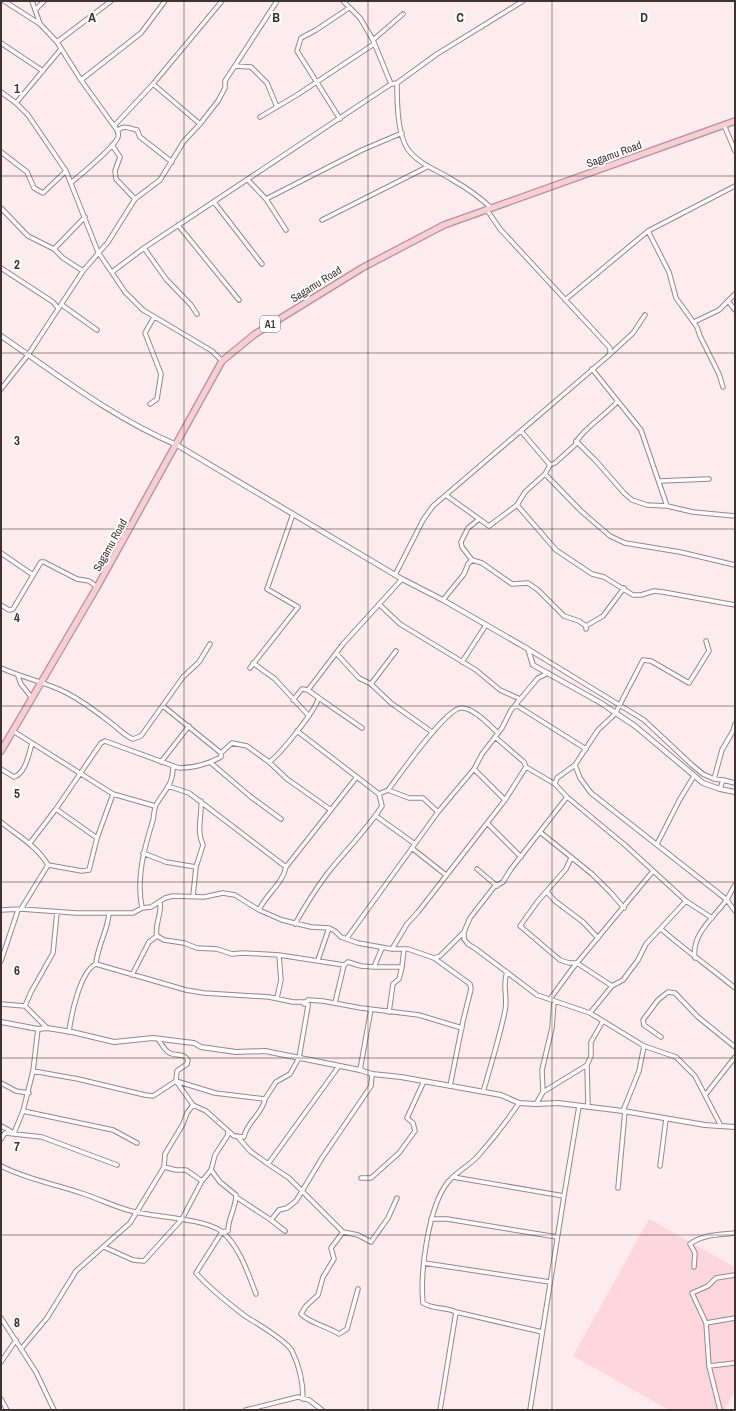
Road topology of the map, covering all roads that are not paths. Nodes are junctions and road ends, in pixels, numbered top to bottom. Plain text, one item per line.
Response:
1 (4, 1) edge
2 (32, 1) edge
3 (44, 1) edge
4 (111, 1) edge
5 (164, 1) edge
6 (222, 1) edge
7 (277, 1) edge
8 (343, 1) edge
9 (523, 1) edge
10 (349, 8) junction
11 (36, 9) junction
12 (404, 14) dead end
13 (40, 24) junction
14 (57, 42) junction
15 (373, 42) junction
16 (1, 43) edge
17 (61, 49) junction
18 (235, 66) junction
19 (43, 71) junction
20 (81, 80) junction
21 (316, 82) junction
22 (397, 83) junction
23 (153, 84) junction
24 (391, 84) junction
25 (1, 92) edge
26 (16, 103) junction
27 (277, 107) junction
28 (260, 117) dead end
29 (340, 118) junction
30 (735, 121) edge
31 (200, 124) junction
32 (724, 125) junction
33 (114, 126) junction
34 (118, 130) junction
35 (402, 134) junction
36 (112, 146) junction
37 (735, 151) edge
38 (1, 152) edge
39 (172, 162) junction
40 (427, 167) junction
41 (66, 171) junction
42 (248, 180) junction
43 (72, 182) junction
44 (735, 186) edge
45 (135, 199) junction
46 (266, 199) junction
47 (214, 202) junction
48 (1, 208) edge
49 (489, 209) junction
50 (85, 217) junction
51 (322, 220) dead end
52 (178, 225) junction
53 (286, 230) dead end
54 (648, 231) junction
55 (144, 248) junction
56 (54, 249) junction
57 (98, 252) junction
58 (262, 264) dead end
59 (1, 268) edge
60 (83, 271) junction
61 (112, 272) junction
62 (735, 294) edge
63 (239, 300) dead end
64 (565, 300) junction
65 (728, 301) junction
66 (62, 305) junction
67 (58, 308) junction
68 (735, 310) edge
69 (197, 314) dead end
70 (645, 315) dead end
71 (154, 317) junction
72 (694, 322) junction
73 (97, 330) dead end
74 (1, 336) edge
75 (610, 353) junction
76 (28, 355) junction
77 (222, 361) junction
78 (592, 369) junction
79 (723, 387) dead end
80 (1, 389) edge
81 (617, 402) junction
82 (150, 404) dead end
83 (521, 431) junction
84 (576, 441) junction
85 (177, 445) junction
86 (550, 465) junction
87 (545, 474) junction
88 (709, 479) dead end
89 (659, 481) junction
90 (447, 496) junction
91 (517, 505) junction
92 (667, 506) junction
93 (293, 514) junction
94 (735, 516) edge
95 (478, 520) junction
96 (1, 553) edge
97 (472, 560) junction
98 (735, 565) edge
99 (33, 575) junction
100 (396, 575) junction
101 (402, 579) junction
102 (97, 587) junction
103 (624, 588) junction
104 (443, 600) junction
105 (380, 604) junction
106 (1, 605) edge
107 (735, 605) edge
108 (486, 625) junction
109 (706, 641) dead end
110 (210, 644) dead end
111 (528, 649) junction
112 (396, 651) dead end
113 (336, 653) junction
114 (462, 662) junction
115 (253, 664) junction
116 (1, 668) edge
117 (250, 668) dead end
118 (548, 673) junction
119 (18, 676) junction
120 (42, 682) junction
121 (371, 684) junction
122 (308, 690) junction
123 (32, 698) junction
124 (318, 699) junction
125 (520, 699) junction
126 (293, 700) junction
127 (516, 705) junction
128 (619, 705) junction
129 (163, 706) junction
130 (615, 714) junction
131 (309, 716) junction
132 (735, 724) edge
133 (189, 726) junction
134 (362, 728) dead end
135 (297, 731) junction
136 (13, 732) junction
137 (432, 732) junction
138 (497, 732) junction
139 (495, 737) junction
140 (32, 743) junction
141 (586, 749) junction
142 (1, 751) edge
143 (221, 753) junction
144 (161, 762) junction
145 (269, 762) junction
146 (211, 763) junction
147 (575, 765) junction
148 (172, 766) junction
149 (526, 767) junction
150 (1, 769) edge
151 (474, 769) junction
152 (81, 773) junction
153 (694, 776) junction
154 (356, 778) junction
155 (714, 779) junction
156 (723, 780) junction
157 (735, 783) edge
158 (555, 784) junction
159 (168, 786) junction
160 (720, 789) junction
161 (388, 790) junction
162 (735, 792) edge
163 (113, 794) junction
164 (379, 794) junction
165 (567, 798) junction
166 (505, 800) junction
167 (201, 801) junction
168 (155, 806) junction
169 (56, 809) junction
170 (331, 810) junction
171 (438, 812) junction
172 (376, 816) junction
173 (281, 819) dead end
174 (1, 822) edge
175 (487, 823) junction
176 (540, 832) junction
177 (97, 838) junction
178 (30, 843) junction
179 (415, 844) junction
180 (657, 844) junction
181 (413, 849) junction
182 (143, 853) junction
183 (521, 857) junction
184 (571, 858) junction
185 (48, 865) junction
186 (196, 867) junction
187 (286, 867) junction
188 (477, 869) dead end
189 (653, 871) junction
190 (446, 875) junction
191 (497, 886) junction
192 (735, 886) edge
193 (547, 892) junction
194 (193, 896) junction
195 (727, 900) junction
196 (686, 901) junction
197 (160, 903) junction
198 (142, 908) junction
199 (624, 908) junction
200 (20, 909) junction
201 (1, 910) edge
202 (259, 910) junction
203 (735, 910) edge
204 (57, 912) junction
205 (109, 913) junction
206 (712, 918) junction
207 (295, 924) junction
208 (329, 928) junction
209 (661, 929) junction
210 (464, 932) junction
211 (157, 936) junction
212 (347, 938) junction
213 (598, 938) junction
214 (382, 948) junction
215 (392, 949) junction
216 (404, 949) junction
217 (279, 955) junction
218 (434, 958) junction
219 (696, 959) junction
220 (318, 960) junction
221 (1, 961) edge
222 (577, 963) junction
223 (96, 964) junction
224 (568, 964) junction
225 (344, 965) junction
226 (374, 967) junction
227 (402, 967) junction
228 (572, 969) junction
229 (507, 972) junction
230 (132, 975) junction
231 (612, 986) junction
232 (735, 988) edge
233 (277, 998) junction
234 (550, 999) junction
235 (554, 1001) junction
236 (335, 1003) junction
237 (1, 1004) edge
238 (304, 1004) junction
239 (25, 1006) junction
240 (371, 1009) junction
241 (389, 1012) junction
242 (590, 1013) junction
243 (603, 1021) junction
244 (1, 1022) edge
245 (47, 1028) junction
246 (462, 1028) junction
247 (38, 1029) junction
248 (69, 1032) junction
249 (661, 1037) dead end
250 (158, 1039) junction
251 (644, 1046) junction
252 (735, 1047) edge
253 (735, 1057) edge
254 (299, 1058) junction
255 (587, 1065) junction
256 (339, 1066) junction
257 (33, 1070) junction
258 (360, 1070) junction
259 (372, 1074) junction
260 (176, 1081) junction
261 (424, 1081) junction
262 (1, 1083) edge
263 (450, 1086) junction
264 (29, 1092) junction
265 (483, 1092) junction
266 (543, 1092) junction
267 (706, 1094) junction
268 (265, 1099) junction
269 (519, 1103) junction
270 (536, 1104) junction
271 (193, 1105) junction
272 (580, 1106) junction
273 (588, 1107) junction
274 (23, 1110) junction
275 (624, 1111) junction
276 (666, 1119) junction
277 (1, 1126) edge
278 (721, 1126) junction
279 (735, 1127) edge
280 (228, 1131) junction
281 (14, 1133) junction
282 (237, 1135) junction
283 (1, 1139) edge
284 (137, 1143) dead end
285 (268, 1164) junction
286 (117, 1165) dead end
287 (1, 1166) edge
288 (660, 1166) dead end
289 (164, 1167) junction
290 (211, 1170) junction
291 (453, 1177) junction
292 (361, 1178) dead end
293 (202, 1181) junction
294 (618, 1188) dead end
295 (303, 1191) junction
296 (564, 1196) junction
297 (236, 1197) junction
298 (397, 1198) dead end
299 (137, 1212) junction
300 (431, 1219) junction
301 (182, 1220) junction
302 (271, 1220) junction
303 (285, 1231) dead end
304 (222, 1232) junction
305 (343, 1232) junction
306 (735, 1233) edge
307 (557, 1237) junction
308 (104, 1247) junction
309 (424, 1263) junction
310 (694, 1267) dead end
311 (735, 1275) edge
312 (550, 1282) junction
313 (358, 1289) dead end
314 (256, 1294) dead end
315 (456, 1312) junction
316 (1, 1318) edge
317 (735, 1318) edge
318 (706, 1323) junction
319 (542, 1332) junction
320 (16, 1340) junction
321 (21, 1349) junction
322 (1, 1362) edge
323 (735, 1363) edge
324 (709, 1366) junction
325 (1, 1399) edge
326 (303, 1399) junction
327 (7, 1410) edge
328 (54, 1410) edge
329 (246, 1410) edge
330 (322, 1410) edge
331 (440, 1410) edge
332 (530, 1410) edge
333 (720, 1410) edge

1 - 13 street
2 - 11 street
3 - 11 street
4 - 14 street
5 - 20 street
6 - 23 street
7 - 18 street
8 - 10 street
9 - 22 street
10 - 15 street
10 - 21 street
11 - 13 street
12 - 15 street
13 - 14 street
14 - 17 street
15 - 21 street
15 - 24 street
16 - 19 street
17 - 19 street
17 - 20 street
18 - 27 street
18 - 31 street
19 - 26 street
20 - 33 street
21 - 27 street
21 - 29 street
22 - 24 street
22 - 35 street
23 - 31 street
23 - 33 street
24 - 29 street
25 - 26 street
26 - 41 street
27 - 28 street
29 - 42 street
30 - 32 highway, Sagamu Road / A1
31 - 39 street
32 - 37 street
32 - 49 highway, Sagamu Road / A1
33 - 34 street
34 - 36 street
34 - 39 street
35 - 40 street
35 - 46 street
36 - 43 street
36 - 45 street
38 - 41 street
39 - 45 street
40 - 49 street
40 - 51 street
41 - 43 street
42 - 46 street
42 - 47 street
43 - 50 street
44 - 54 street
45 - 57 street
46 - 53 street
47 - 52 street
47 - 58 street
48 - 56 street
49 - 64 street
49 - 77 highway, Sagamu Road / A1
50 - 56 street
50 - 57 street
52 - 55 street
52 - 63 street
54 - 64 street
54 - 72 street
55 - 61 street
55 - 69 street
56 - 60 street
57 - 60 street
57 - 61 street
59 - 67 street
60 - 66 street
61 - 71 street
62 - 65 street
64 - 75 street
65 - 68 street
65 - 72 street
66 - 67 street
66 - 73 street
67 - 76 street
70 - 75 street
71 - 77 street
71 - 82 street
72 - 79 street
74 - 76 street
75 - 78 street
76 - 80 street
76 - 85 street
77 - 85 highway, Sagamu Road / A1
78 - 81 street
78 - 83 street
81 - 84 street
81 - 89 street
83 - 86 street
83 - 90 street
84 - 86 street
84 - 92 street
85 - 93 street
85 - 102 highway, Sagamu Road / A1
86 - 87 street
87 - 91 street
87 - 98 street
88 - 89 street
89 - 92 street
90 - 95 street
90 - 100 street
91 - 95 street
91 - 103 street
92 - 94 street
93 - 100 street
93 - 115 street
95 - 97 street
96 - 99 street
97 - 103 street
97 - 104 street
99 - 102 street
99 - 106 street
100 - 101 street
101 - 104 street
101 - 105 street
102 - 120 highway, Sagamu Road / A1
103 - 107 street
104 - 108 street
105 - 113 street
105 - 114 street
108 - 111 street
108 - 114 street
109 - 128 street
110 - 129 street
111 - 118 street
111 - 128 street
112 - 121 street
113 - 121 street
113 - 122 street
114 - 125 street
115 - 117 street
115 - 126 street
116 - 119 street
118 - 125 street
118 - 130 street
119 - 120 street
119 - 123 street
120 - 123 highway, Sagamu Road / A1
120 - 129 street
121 - 137 street
122 - 124 street
122 - 126 street
123 - 136 highway, Sagamu Road / A1
124 - 131 street
124 - 134 street
125 - 127 street
126 - 131 street
127 - 138 street
127 - 141 street
128 - 130 street
128 - 155 street
129 - 133 street
130 - 141 street
130 - 153 street
131 - 135 street
132 - 155 street
133 - 143 street
133 - 144 street
135 - 145 street
135 - 154 street
136 - 140 street
136 - 142 highway, Sagamu Road / A1
137 - 138 street
137 - 161 street
138 - 139 street
139 - 149 street
139 - 151 street
140 - 150 street
140 - 152 street
141 - 147 street
143 - 145 street
143 - 146 street
144 - 148 street
144 - 152 street
145 - 170 street
146 - 148 street
146 - 173 street
147 - 158 street
147 - 180 street
148 - 159 street
149 - 158 street
149 - 166 street
151 - 166 street
151 - 171 street
152 - 163 street
152 - 169 street
153 - 160 street
153 - 180 street
154 - 164 street
154 - 170 street
155 - 156 street
156 - 157 street
156 - 160 street
158 - 165 street
159 - 167 street
159 - 168 street
160 - 162 street
161 - 164 street
161 - 171 street
163 - 168 street
163 - 177 street
164 - 172 street
165 - 176 street
165 - 189 street
166 - 175 street
167 - 186 street
167 - 187 street
168 - 182 street
169 - 177 street
169 - 178 street
170 - 187 street
171 - 179 street
172 - 179 street
172 - 207 street
174 - 178 street
175 - 183 street
175 - 190 street
176 - 183 street
176 - 184 street
177 - 185 street
178 - 185 street
179 - 181 street
180 - 195 street
181 - 190 street
181 - 212 street
182 - 186 street
182 - 198 street
183 - 191 street
184 - 193 street
184 - 199 street
185 - 200 street
186 - 194 street
187 - 202 street
188 - 191 street
189 - 196 street
189 - 199 street
190 - 215 street
191 - 210 street
192 - 195 street
193 - 213 street
193 - 224 street
194 - 197 street
194 - 202 street
195 - 203 street
195 - 206 street
196 - 206 street
196 - 209 street
197 - 198 street
197 - 211 street
198 - 205 street
199 - 213 street
200 - 201 street
200 - 204 street
200 - 221 street
202 - 207 street
204 - 205 street
204 - 239 street
205 - 223 street
206 - 219 street
207 - 208 street
208 - 212 street
208 - 220 street
209 - 219 street
209 - 231 street
210 - 218 street
210 - 229 street
211 - 217 street
211 - 230 street
212 - 214 street
213 - 222 street
214 - 215 street
214 - 226 street
215 - 216 street
216 - 218 street
216 - 227 street
217 - 220 street
217 - 233 street
218 - 246 street
219 - 232 street
220 - 225 street
222 - 224 street
222 - 228 street
222 - 231 street
223 - 230 street
223 - 248 street
224 - 228 street
225 - 226 street
225 - 236 street
226 - 227 street
227 - 241 street
228 - 234 street
229 - 234 street
229 - 265 street
230 - 233 street
231 - 242 street
233 - 238 street
234 - 235 street
235 - 242 street
235 - 266 street
236 - 238 street
236 - 240 street
237 - 239 street
238 - 254 street
239 - 245 street
240 - 241 street
240 - 258 street
241 - 246 street
242 - 243 street
243 - 251 street
243 - 255 street
244 - 247 street
245 - 247 street
245 - 248 street
246 - 263 street
247 - 257 street
248 - 250 street
249 - 252 street
250 - 254 street
250 - 260 street
251 - 267 street
251 - 275 street
253 - 267 street
254 - 256 street
254 - 268 street
255 - 266 street
255 - 273 street
256 - 258 street
256 - 285 street
257 - 260 street
257 - 264 street
258 - 259 street
259 - 261 street
259 - 295 street
260 - 268 street
260 - 271 street
261 - 263 street
261 - 292 street
262 - 264 street
263 - 265 street
264 - 274 street
265 - 269 street
266 - 270 street
267 - 278 street
268 - 282 street
269 - 270 street
269 - 291 street
270 - 272 street
271 - 280 street
271 - 289 street
272 - 273 street
272 - 296 street
273 - 275 street
274 - 281 street
274 - 284 street
275 - 276 street
275 - 294 street
276 - 278 street
276 - 288 street
277 - 281 street
278 - 279 street
280 - 282 street
280 - 290 street
281 - 283 street
281 - 286 street
282 - 285 street
285 - 295 street
287 - 299 street
289 - 293 street
289 - 299 street
290 - 293 street
290 - 297 street
291 - 296 street
291 - 300 street
293 - 301 street
295 - 302 street
295 - 305 street
296 - 307 street
297 - 302 street
297 - 304 street
298 - 305 street
299 - 301 street
299 - 308 street
300 - 307 street
300 - 309 street
301 - 304 street
301 - 308 street
302 - 303 street
304 - 314 street
304 - 326 street
305 - 313 street
306 - 310 street
307 - 312 street
308 - 321 street
309 - 312 street
309 - 315 street
311 - 318 street
312 - 319 street
315 - 319 street
315 - 331 street
316 - 320 street
317 - 318 street
318 - 324 street
319 - 332 street
320 - 321 street
320 - 322 street
321 - 328 street
323 - 324 street
324 - 333 street
325 - 327 street
326 - 329 street
326 - 330 street

